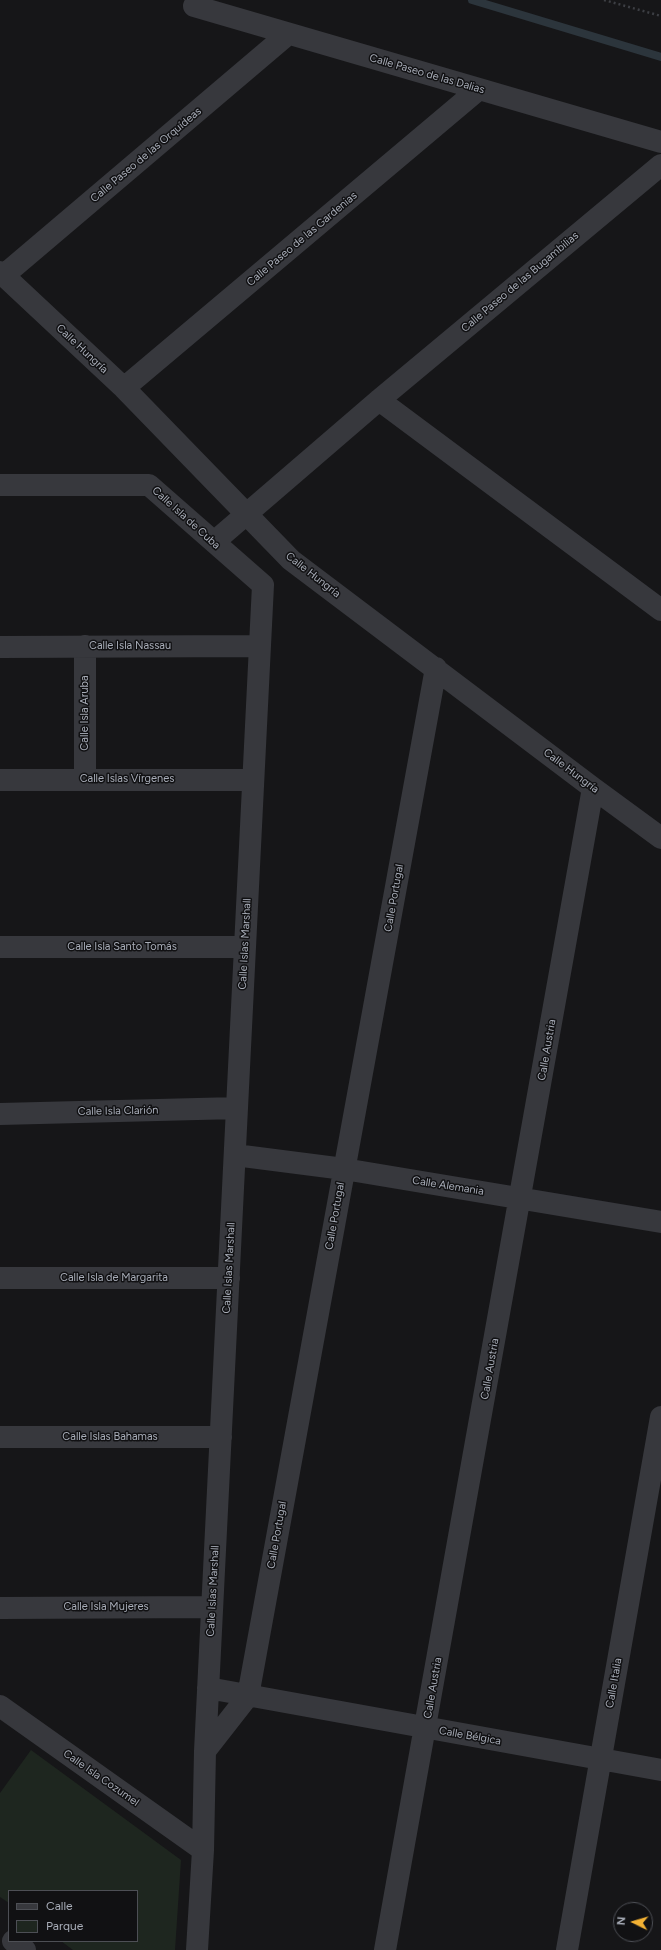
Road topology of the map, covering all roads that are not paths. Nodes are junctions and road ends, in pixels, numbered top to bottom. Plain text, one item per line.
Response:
1 (194, 6) dead end
2 (288, 34) junction
3 (479, 89) junction
4 (661, 142) edge
5 (661, 165) edge
6 (2, 274) edge
7 (124, 388) junction
8 (379, 400) junction
9 (0, 485) edge
10 (246, 514) junction
11 (214, 542) junction
12 (263, 585) joint
13 (661, 610) edge
14 (85, 646) junction
15 (260, 646) junction
16 (0, 647) edge
17 (436, 668) junction
18 (85, 779) junction
19 (0, 780) edge
20 (253, 780) junction
21 (593, 788) junction
22 (661, 838) edge
23 (0, 947) edge
24 (245, 947) junction
25 (237, 1108) junction
26 (0, 1114) edge
27 (235, 1155) junction
28 (344, 1169) junction
29 (520, 1198) junction
30 (661, 1222) edge
31 (0, 1278) edge
32 (229, 1278) junction
33 (661, 1417) edge
34 (0, 1437) edge
35 (221, 1437) junction
36 (212, 1607) junction
37 (0, 1608) edge
38 (208, 1688) junction
39 (248, 1696) junction
40 (0, 1706) edge
41 (426, 1728) junction
42 (205, 1751) junction
43 (600, 1759) junction
44 (661, 1770) edge
45 (203, 1850) junction
46 (0, 1931) edge
47 (8, 1937) edge
48 (14, 1942) edge
49 (25, 1950) edge
50 (198, 1950) edge
51 (385, 1950) edge
52 (566, 1950) edge

1 - 2 street, Calle Paseo de las Dalias
2 - 3 street, Calle Paseo de las Dalias
2 - 6 street, Calle Paseo de las Orquídeas
3 - 4 street, Calle Paseo de las Dalias
3 - 7 street, Calle Paseo de las Gardenias
5 - 8 street, Calle Paseo de las Bugambilias
6 - 7 street, Calle Hungría
7 - 10 street, Calle Hungría
8 - 10 street, Calle Paseo de las Bugambilias
8 - 13 street
9 - 11 street, Calle Isla de Cuba
10 - 11 street, Calle Paseo de las Bugambilias
10 - 17 street, Calle Hungría
11 - 12 street, Calle Isla de Cuba
12 - 15 street, Calle Islas Marshall
14 - 15 street, Calle Isla Nassau
14 - 16 street, Calle Isla Nassau
14 - 18 street, Calle Isla Aruba
15 - 20 street, Calle Islas Marshall
17 - 21 street, Calle Hungría
17 - 28 street, Calle Portugal
18 - 19 street, Calle Islas Vírgenes
18 - 20 street, Calle Islas Vírgenes
20 - 24 street, Calle Islas Marshall
21 - 22 street, Calle Hungría
21 - 29 street, Calle Austria
23 - 24 street, Calle Isla Santo Tomás
24 - 25 street, Calle Islas Marshall
25 - 26 street, Calle Isla Clarión
25 - 27 street, Calle Islas Marshall
27 - 28 street, Calle Alemania
27 - 32 street, Calle Islas Marshall
28 - 29 street, Calle Alemania
28 - 39 street, Calle Portugal
29 - 30 street, Calle Alemania
29 - 41 street, Calle Austria
31 - 32 street, Calle Isla de Margarita
32 - 35 street, Calle Islas Marshall
33 - 43 street, Calle Italia
34 - 35 street, Calle Islas Bahamas
35 - 36 street, Calle Islas Marshall
36 - 37 street, Calle Isla Mujeres
36 - 38 street, Calle Islas Marshall
38 - 39 street, Calle Bélgica
38 - 42 street, Calle Islas Marshall
39 - 41 street, Calle Bélgica
39 - 42 street, Calle Portugal
40 - 45 street, Calle Isla Cozumel
41 - 43 street, Calle Bélgica
41 - 51 street, Calle Austria
42 - 45 street, Calle Islas Marshall
43 - 44 street, Calle Bélgica
43 - 52 street, Calle Italia
45 - 50 street, Calle Islas Marshall
46 - 47 street
48 - 49 street

